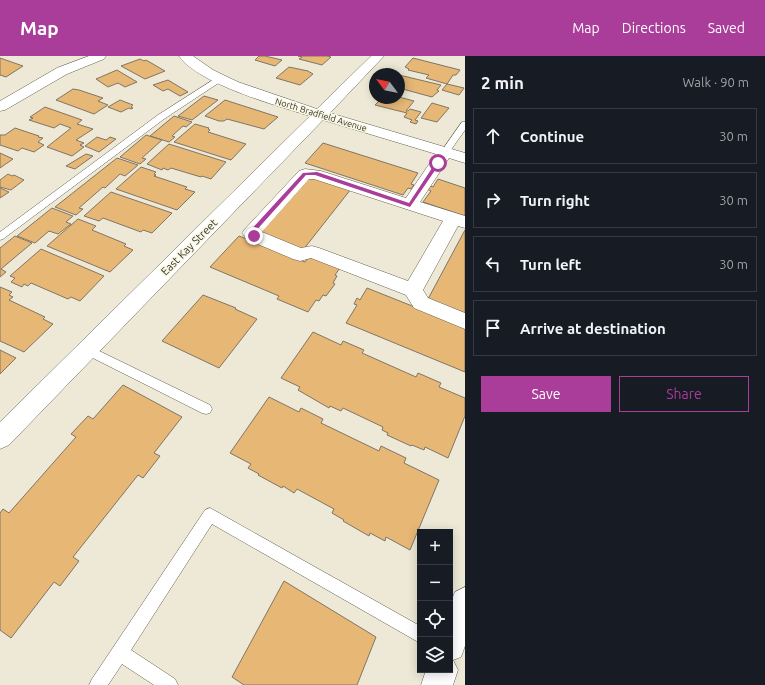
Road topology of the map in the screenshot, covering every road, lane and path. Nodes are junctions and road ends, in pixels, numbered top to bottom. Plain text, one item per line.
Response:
1 (100, 56) edge
2 (184, 56) edge
3 (378, 56) edge
4 (219, 80) junction
5 (0, 107) edge
6 (320, 115) junction
7 (465, 124) edge
8 (445, 152) junction
9 (465, 158) edge
10 (410, 205) junction
11 (459, 220) edge
12 (0, 237) edge
13 (413, 290) junction
14 (465, 321) edge
15 (87, 350) junction
16 (206, 409) dead end
17 (0, 438) edge
18 (465, 602) edge
19 (417, 633) edge
20 (453, 637) edge
21 (120, 653) junction
22 (441, 673) edge
23 (98, 685) edge
24 (169, 685) edge
25 (437, 685) edge

1 - 5 street
2 - 4 street, North Bradfield Avenue
3 - 6 street, East Kay Street
4 - 6 street, North Bradfield Avenue
4 - 12 lane
6 - 8 street, North Bradfield Avenue
6 - 15 street, East Kay Street
7 - 8 lane
8 - 9 street, North Bradfield Avenue
8 - 10 street
10 - 11 street
10 - 13 street
11 - 13 street
13 - 14 street
15 - 16 lane
15 - 17 street, East Kay Street
18 - 20 street
19 - 21 lane
21 - 23 lane
21 - 24 lane
22 - 25 street

